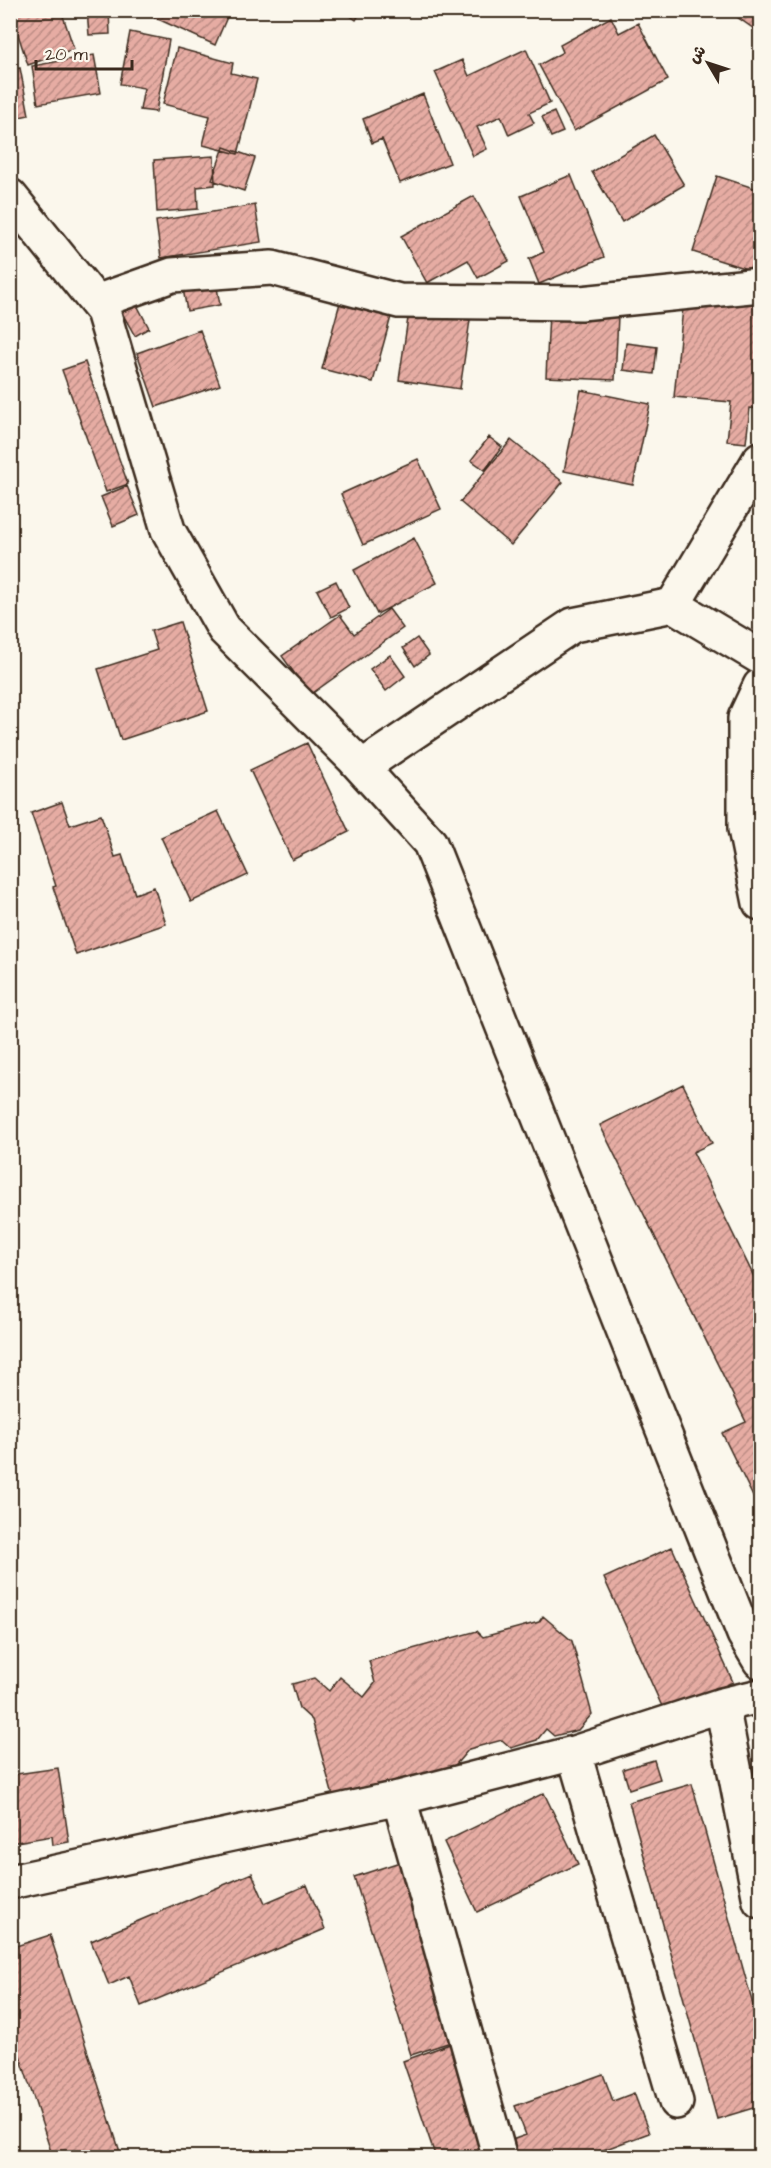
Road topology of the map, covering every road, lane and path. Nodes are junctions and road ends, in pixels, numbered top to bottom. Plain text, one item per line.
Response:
1 (10, 196) edge
2 (760, 285) edge
3 (96, 302) junction
4 (760, 459) edge
5 (673, 605) junction
6 (760, 657) edge
7 (760, 686) edge
8 (362, 767) junction
9 (760, 903) edge
10 (760, 1661) edge
11 (760, 1696) edge
12 (722, 1706) junction
13 (574, 1753) junction
14 (399, 1798) junction
15 (10, 1881) edge
16 (760, 1901) edge
17 (676, 2102) dead end
18 (500, 2157) edge

1 - 3 street
2 - 3 street
3 - 8 street
4 - 5 street
5 - 6 street
5 - 8 street
7 - 9 street
8 - 10 street
11 - 12 street
12 - 13 street
12 - 16 street
13 - 14 street
13 - 17 street
14 - 15 street
14 - 18 street

